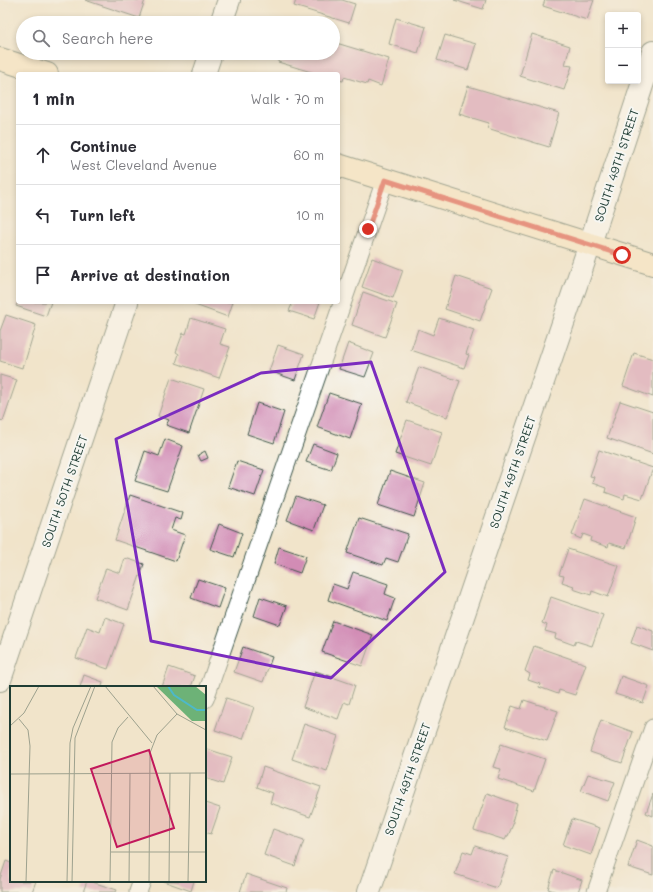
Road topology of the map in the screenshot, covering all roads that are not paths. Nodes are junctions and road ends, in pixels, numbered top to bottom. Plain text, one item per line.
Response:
1 (229, 0) edge
2 (223, 16) edge
3 (653, 52) edge
4 (0, 59) edge
5 (209, 60) edge
6 (41, 72) edge
7 (205, 72) edge
8 (340, 166) edge
9 (385, 180) junction
10 (590, 244) junction
11 (653, 264) edge
12 (126, 304) edge
13 (0, 680) edge
14 (206, 696) edge
15 (653, 728) edge
16 (142, 882) edge
17 (138, 892) edge
18 (369, 892) edge
19 (596, 892) edge

1 - 2 street
3 - 10 street, SOUTH 49TH STREET
4 - 6 street
5 - 7 street
8 - 9 street
9 - 10 street
9 - 14 lane
10 - 11 street
10 - 18 street, SOUTH 49TH STREET
12 - 13 street, SOUTH 50TH STREET
15 - 19 lane
16 - 17 lane

